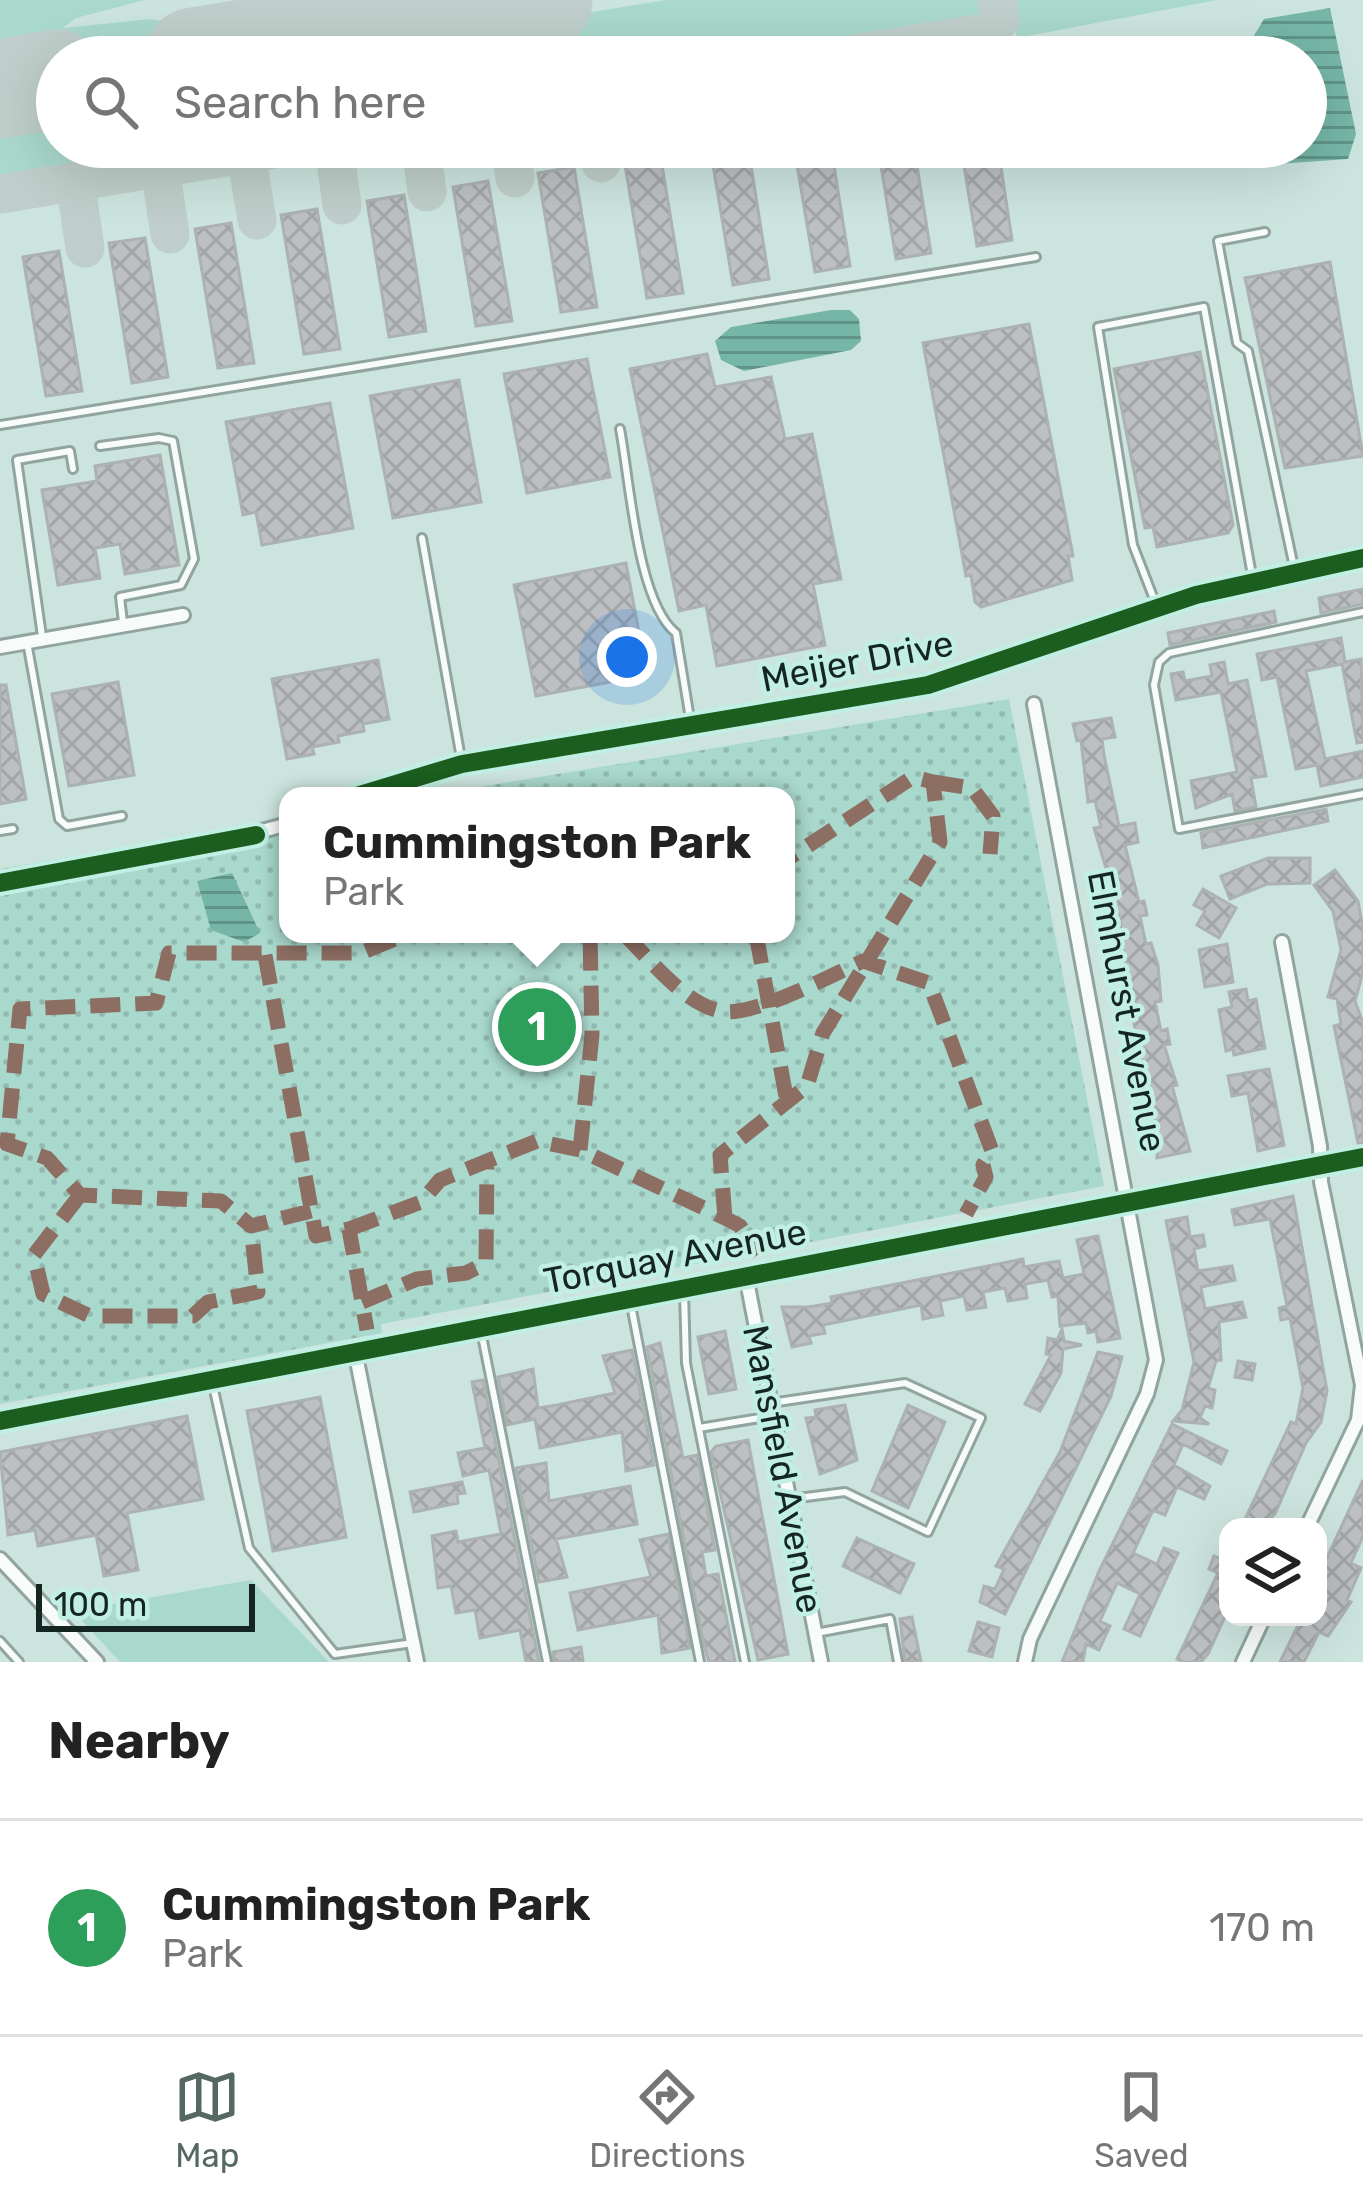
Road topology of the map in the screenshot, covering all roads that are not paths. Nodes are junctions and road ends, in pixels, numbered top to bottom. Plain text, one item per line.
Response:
1 (1265, 232) dead end
2 (1036, 256) dead end
3 (0, 425) edge
4 (620, 429) dead end
5 (100, 446) dead end
6 (73, 469) dead end
7 (422, 538) dead end
8 (1363, 557) edge
9 (1295, 572) junction
10 (1253, 582) junction
11 (1157, 607) junction
12 (1363, 612) edge
13 (183, 615) dead end
14 (124, 626) junction
15 (42, 640) junction
16 (27, 642) junction
17 (0, 647) edge
18 (1034, 704) dead end
19 (691, 725) junction
20 (462, 764) junction
21 (386, 787) edge
22 (1363, 794) edge
23 (122, 817) dead end
24 (279, 826) edge
25 (14, 829) dead end
26 (0, 831) edge
27 (0, 883) edge
28 (1282, 942) dead end
29 (1363, 1157) edge
30 (1321, 1165) junction
31 (1128, 1202) junction
32 (746, 1276) junction
33 (684, 1288) junction
34 (630, 1299) junction
35 (481, 1328) junction
36 (356, 1351) junction
37 (212, 1381) junction
38 (772, 1409) junction
39 (0, 1420) edge
40 (699, 1428) junction
41 (790, 1499) junction
42 (1311, 1518) edge
43 (1, 1563) edge
44 (1260, 1626) edge
45 (816, 1633) junction
46 (0, 1641) edge
47 (413, 1643) junction
48 (20, 1662) edge
49 (97, 1662) edge
50 (417, 1662) edge
51 (547, 1662) edge
52 (700, 1662) edge
53 (745, 1662) edge
54 (821, 1662) edge
55 (898, 1662) edge
56 (1024, 1662) edge
57 (1243, 1662) edge

1 - 9 lane
2 - 3 lane
4 - 19 lane
5 - 14 lane
6 - 15 lane
7 - 20 lane
8 - 9 street, Meijer Drive
9 - 10 street, Meijer Drive
10 - 11 street, Meijer Drive
10 - 11 lane
11 - 19 street, Meijer Drive
12 - 22 lane
13 - 14 street
14 - 15 street
15 - 16 street
16 - 17 street
16 - 23 lane
18 - 31 street, Elmhurst Avenue
19 - 20 street, Meijer Drive
20 - 21 street, Meijer Drive
24 - 27 street
25 - 26 lane
28 - 30 street
29 - 30 street, Torquay Avenue
30 - 31 street, Torquay Avenue
30 - 42 street
31 - 32 street, Torquay Avenue
31 - 56 street, Elmhurst Avenue
32 - 33 street, Torquay Avenue
32 - 38 street, Mansfield Avenue
33 - 34 street, Torquay Avenue
33 - 40 lane
34 - 35 street, Torquay Avenue
34 - 52 lane
35 - 36 street, Torquay Avenue
35 - 51 lane
36 - 37 street, Torquay Avenue
36 - 47 street
37 - 39 street, Torquay Avenue
37 - 47 lane
38 - 40 lane
38 - 41 street, Mansfield Avenue
38 - 41 lane
40 - 53 lane
41 - 45 street, Mansfield Avenue
43 - 49 street
44 - 57 street
45 - 54 street, Mansfield Avenue
45 - 55 lane
46 - 48 lane
47 - 50 street

